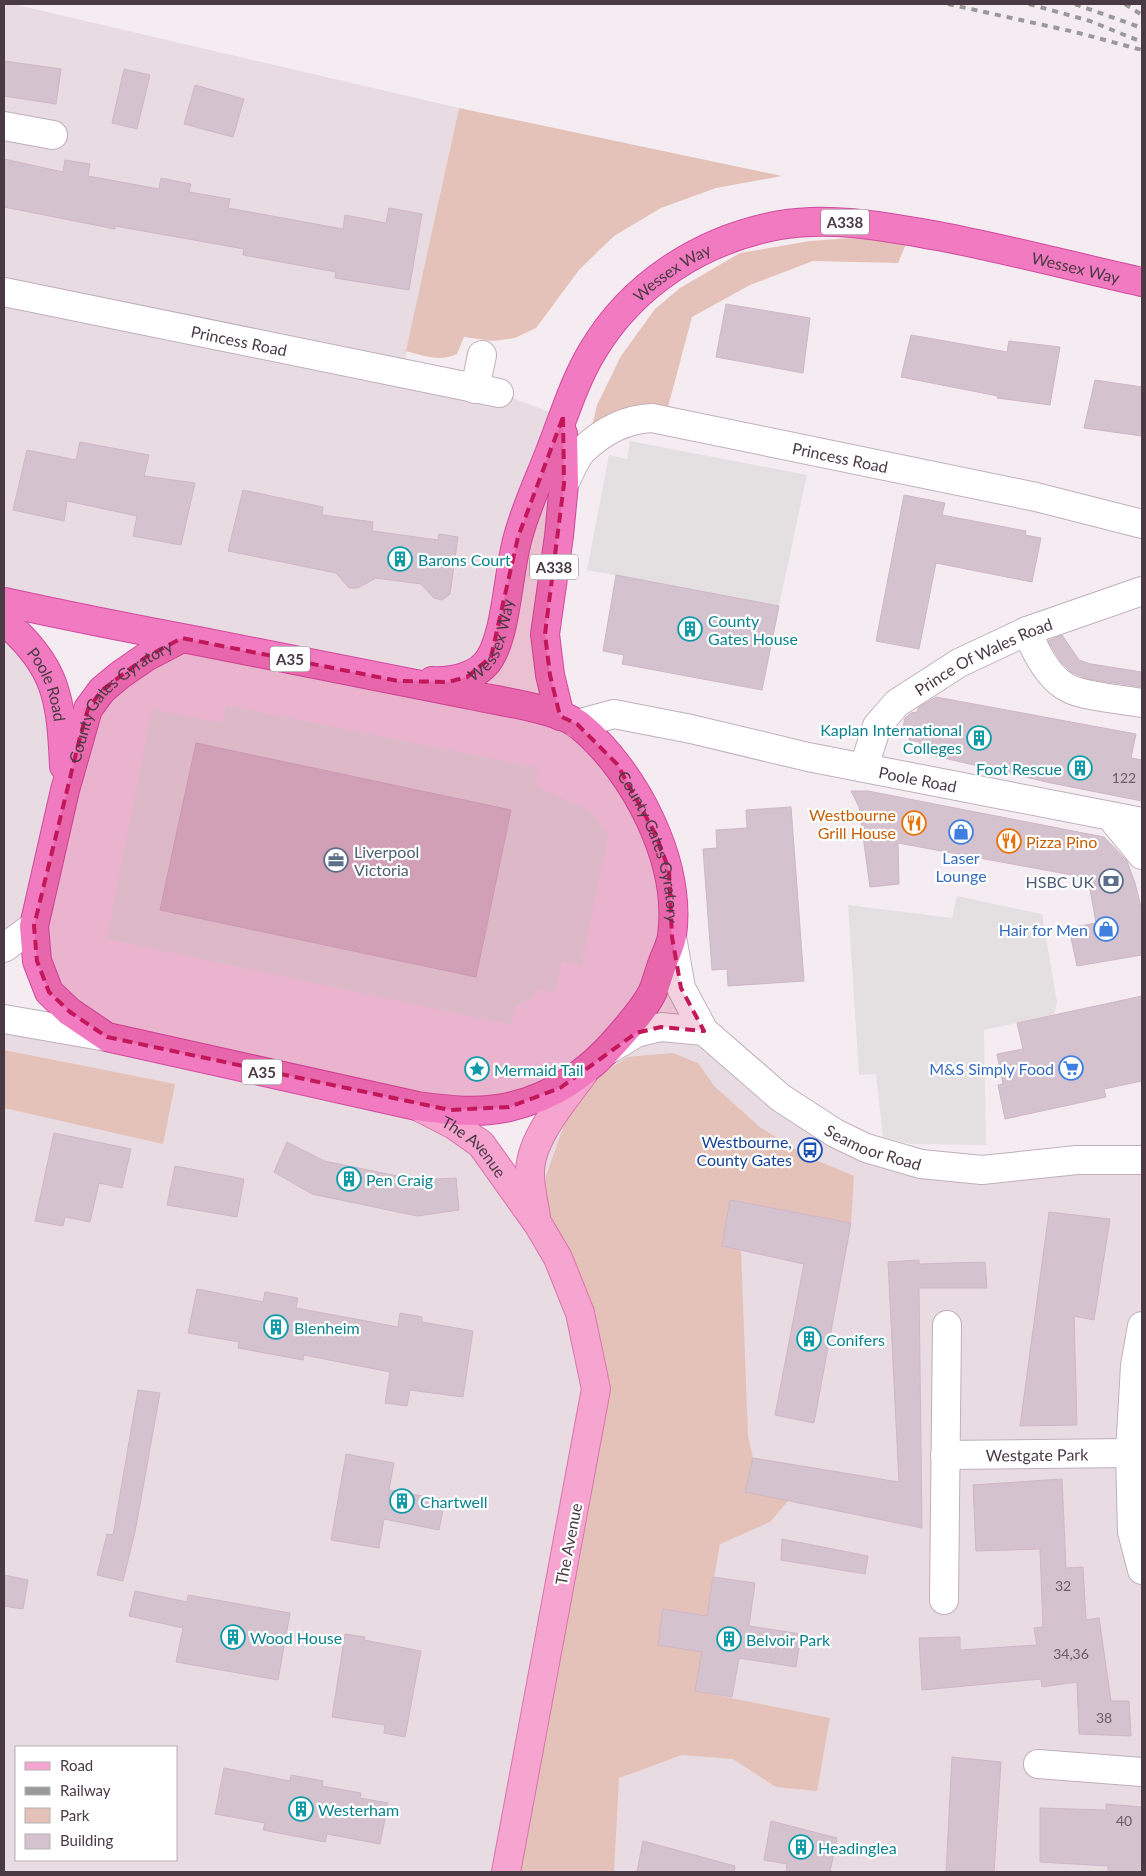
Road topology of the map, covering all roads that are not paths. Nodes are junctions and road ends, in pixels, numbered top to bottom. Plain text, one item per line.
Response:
1 (4, 126) edge
2 (53, 135) dead end
3 (1142, 282) edge
4 (4, 292) edge
5 (482, 354) dead end
6 (563, 417) junction
7 (564, 484) junction
8 (1142, 524) edge
9 (1142, 591) edge
10 (4, 602) edge
11 (4, 621) edge
12 (1027, 631) junction
13 (182, 638) junction
14 (398, 681) junction
15 (1142, 703) edge
16 (569, 720) junction
17 (864, 767) junction
18 (65, 790) junction
19 (1110, 816) junction
20 (1142, 822) edge
21 (1142, 855) edge
22 (34, 926) junction
23 (672, 937) junction
24 (4, 948) edge
25 (4, 1019) edge
26 (704, 1031) junction
27 (107, 1037) junction
28 (607, 1051) junction
29 (583, 1074) junction
30 (417, 1106) junction
31 (1142, 1142) edge
32 (1077, 1160) junction
33 (1142, 1160) edge
34 (538, 1224) junction
35 (947, 1325) dead end
36 (1142, 1326) edge
37 (1130, 1453) junction
38 (945, 1455) junction
39 (1142, 1570) edge
40 (944, 1600) dead end
41 (1038, 1764) dead end
42 (1142, 1772) edge
43 (506, 1872) edge

1 - 2 street
3 - 6 highway, Wessex Way / A338
4 - 5 street, Princess Road
6 - 7 highway, Wessex Way / A338
6 - 14 highway, Wessex Way / A338
7 - 8 street, Princess Road
7 - 16 highway, Wessex Way / A338
9 - 12 street, Prince Of Wales Road
10 - 13 highway, A35
11 - 18 highway, Poole Road / A35
12 - 15 street
12 - 17 street, Prince Of Wales Road
13 - 14 highway, County Gates Gyratory / A35
13 - 18 highway, County Gates Gyratory / A35
14 - 16 highway, County Gates Gyratory / A35
16 - 17 street, Poole Road
16 - 23 highway, County Gates Gyratory / A35
17 - 19 street, Poole Road
18 - 22 highway, County Gates Gyratory / A35
19 - 20 street, Poole Road
19 - 21 street
22 - 24 street
22 - 27 highway, County Gates Gyratory / A35
23 - 26 street, Seamoor Road
23 - 28 highway, County Gates Gyratory / A35
25 - 27 street
26 - 28 street
26 - 32 street, Seamoor Road
27 - 30 highway, County Gates Gyratory / A35
28 - 29 highway, County Gates Gyratory / A35
29 - 30 highway, County Gates Gyratory / A35
29 - 34 main road, The Avenue
30 - 34 main road, The Avenue
31 - 32 street, Seamoor Road
32 - 33 street, Seamoor Road
34 - 43 main road, The Avenue
35 - 38 street
36 - 37 street
37 - 38 street, Westgate Park
37 - 39 street
38 - 40 street
41 - 42 street

